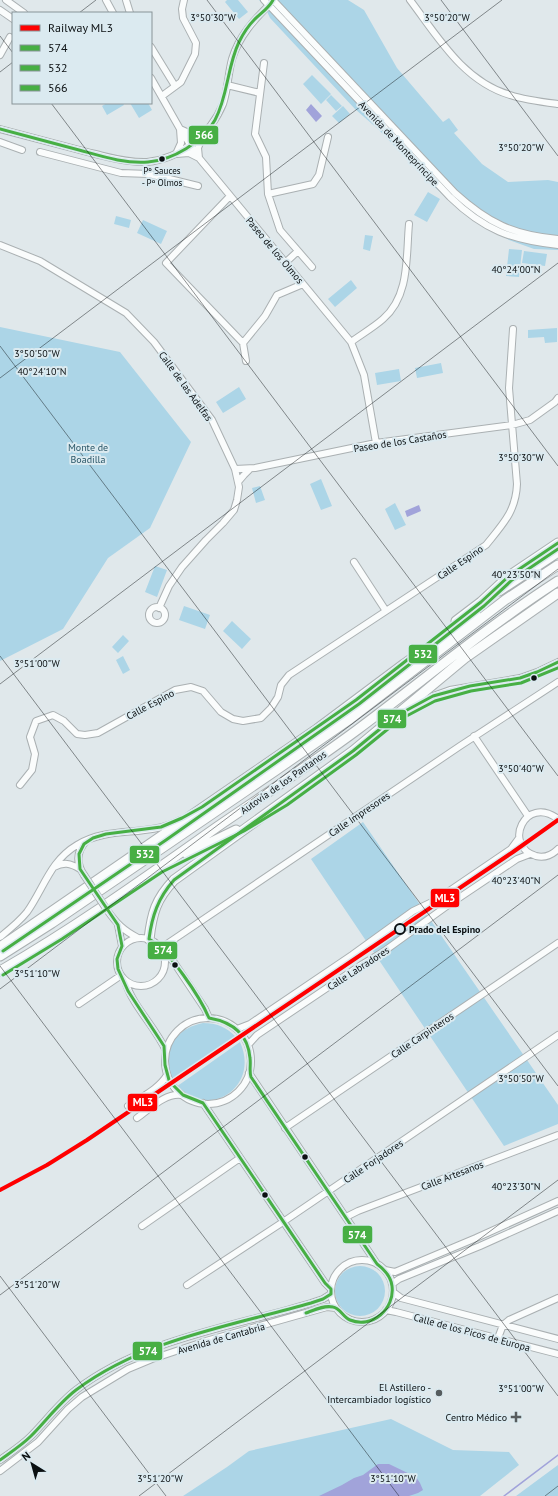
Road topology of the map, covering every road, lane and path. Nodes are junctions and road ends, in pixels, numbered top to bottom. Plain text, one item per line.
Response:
1 (6, 0) edge
2 (106, 0) edge
3 (126, 0) edge
4 (184, 0) edge
5 (264, 0) edge
6 (410, 0) edge
7 (273, 1) edge
8 (0, 10) edge
9 (112, 11) edge
10 (23, 12) edge
11 (130, 12) edge
12 (12, 18) edge
13 (10, 37) dead end
14 (152, 49) edge
15 (0, 54) edge
16 (264, 63) dead end
17 (152, 80) edge
18 (228, 85) junction
19 (175, 86) junction
20 (260, 93) junction
21 (162, 96) junction
22 (558, 104) edge
23 (180, 129) junction
24 (3, 130) edge
25 (204, 134) junction
26 (328, 137) dead end
27 (0, 142) edge
28 (190, 145) junction
29 (22, 150) dead end
30 (40, 152) dead end
31 (176, 154) junction
32 (199, 158) junction
33 (137, 162) junction
34 (138, 173) junction
35 (198, 186) dead end
36 (268, 194) junction
37 (230, 196) junction
38 (409, 224) dead end
39 (558, 239) edge
40 (0, 245) edge
41 (558, 245) edge
42 (298, 251) junction
43 (286, 263) junction
44 (312, 267) dead end
45 (303, 284) junction
46 (513, 329) dead end
47 (351, 342) junction
48 (243, 343) junction
49 (246, 361) dead end
50 (558, 398) edge
51 (512, 425) junction
52 (376, 443) junction
53 (250, 469) junction
54 (235, 470) junction
55 (238, 482) junction
56 (558, 543) edge
57 (558, 552) edge
58 (354, 562) dead end
59 (558, 565) edge
60 (558, 581) edge
61 (558, 593) edge
62 (505, 600) junction
63 (481, 602) junction
64 (159, 608) dead end
65 (386, 611) junction
66 (558, 662) edge
67 (404, 664) junction
68 (558, 682) edge
69 (396, 716) junction
70 (474, 736) junction
71 (20, 785) dead end
72 (284, 801) junction
73 (202, 807) junction
74 (528, 816) junction
75 (558, 819) edge
76 (519, 838) junction
77 (87, 840) junction
78 (557, 853) edge
79 (530, 854) junction
80 (53, 868) junction
81 (159, 868) junction
82 (80, 869) junction
83 (118, 925) junction
84 (0, 936) edge
85 (138, 938) junction
86 (149, 939) junction
87 (558, 943) edge
88 (122, 946) junction
89 (0, 947) edge
90 (163, 951) junction
91 (0, 956) edge
92 (0, 971) edge
93 (120, 976) junction
94 (125, 981) junction
95 (79, 1004) dead end
96 (209, 1018) junction
97 (237, 1029) junction
98 (558, 1035) edge
99 (248, 1046) junction
100 (166, 1051) junction
101 (249, 1073) junction
102 (167, 1075) junction
103 (181, 1095) junction
104 (203, 1103) junction
105 (128, 1106) dead end
106 (137, 1118) dead end
107 (285, 1128) junction
108 (558, 1134) edge
109 (240, 1158) junction
110 (328, 1191) junction
111 (558, 1201) edge
112 (558, 1211) edge
113 (346, 1218) junction
114 (284, 1222) junction
115 (142, 1226) dead end
116 (377, 1264) junction
117 (385, 1270) junction
118 (392, 1284) junction
119 (187, 1285) dead end
120 (331, 1292) junction
121 (393, 1292) junction
122 (558, 1298) edge
123 (336, 1308) junction
124 (386, 1310) junction
125 (503, 1325) junction
126 (498, 1338) junction
127 (558, 1339) edge
128 (558, 1354) edge
129 (0, 1460) edge
130 (0, 1471) edge

1 - 10 street
2 - 9 street
3 - 11 street
4 - 19 street
5 - 7 street, Avenida de Montepríncipe
6 - 22 street
7 - 18 street
7 - 39 street, Avenida de Montepríncipe
7 - 41 street, Avenida de Montepríncipe
8 - 12 street
13 - 15 street
14 - 19 street
16 - 20 street
17 - 21 street, Paseo de los Olmos
18 - 20 street
18 - 25 street
19 - 21 street
20 - 36 street
21 - 23 street, Paseo de los Olmos
23 - 25 street
23 - 28 street, Paseo de los Olmos
23 - 31 street
24 - 27 street
24 - 33 street
25 - 28 street
25 - 32 street
26 - 36 street
27 - 29 street
28 - 31 street
28 - 32 street, Paseo de los Olmos
30 - 34 street
31 - 32 street
31 - 33 street
32 - 37 street, Paseo de los Olmos
33 - 34 street
34 - 35 street
36 - 42 street
37 - 43 street, Paseo de los Olmos
37 - 48 street
38 - 47 street
40 - 54 street, Calle de las Adelfas
42 - 43 street
42 - 44 street
43 - 45 street, Paseo de los Olmos
45 - 47 street, Paseo de los Olmos
45 - 48 street
46 - 51 street, Calle Espino
47 - 52 street, Paseo de los Olmos
48 - 49 street
50 - 51 street, Paseo de los Castaños
51 - 52 street, Paseo de los Castaños
51 - 65 street, Calle Espino
52 - 53 street, Paseo de los Castaños
53 - 54 street, Paseo de los Castaños
53 - 55 street
54 - 55 street, Calle de las Adelfas
55 - 64 street, Calle de las Adelfas
56 - 63 highway
57 - 63 highway
58 - 65 street
59 - 62 highway, Autovía de los Pantanos
60 - 81 highway, Autovía de los Pantanos
61 - 69 highway
62 - 67 highway
62 - 91 highway, Autovía de los Pantanos
63 - 67 highway
65 - 71 street, Calle Espino
66 - 69 street
67 - 73 highway
68 - 70 street, Calle Impresores
69 - 72 highway
70 - 74 street
70 - 90 street, Calle Impresores
72 - 81 highway
72 - 86 highway
73 - 77 street
73 - 89 highway
74 - 75 street
74 - 76 street
76 - 79 street
76 - 97 street, Calle Labradores
77 - 80 street
77 - 82 street
78 - 79 street
79 - 99 street, Calle Labradores
80 - 82 street
80 - 84 street
81 - 92 highway, Autovía de los Pantanos
82 - 83 street, bridge
83 - 85 street
83 - 88 street
85 - 86 street
85 - 88 street
86 - 90 street
87 - 107 street, Calle Carpinteros
88 - 93 street
90 - 94 street
90 - 96 street
93 - 94 street
93 - 95 street
94 - 100 street
96 - 97 street
96 - 100 street
97 - 99 street
98 - 110 street, Calle Forjadores
99 - 101 street
100 - 102 street
101 - 104 street
101 - 107 street
102 - 103 street
102 - 105 street
103 - 104 street
103 - 106 street
104 - 109 street
107 - 110 street
108 - 113 street, Calle Artesanos
109 - 114 street
109 - 115 street
110 - 113 street
110 - 114 street, Calle Forjadores
111 - 117 street
112 - 118 street
113 - 116 street
114 - 119 street, Calle Forjadores
114 - 120 street
116 - 117 street
116 - 120 street
117 - 118 street
118 - 121 street
120 - 123 street
120 - 129 street, Avenida de Cantabria
121 - 124 street
121 - 125 street, Calle de los Picos de Europa
122 - 125 street
123 - 124 street
123 - 130 street, Avenida de Cantabria
124 - 126 street, Calle de los Picos de Europa
125 - 126 street
125 - 127 street, Calle de los Picos de Europa
126 - 128 street, Calle de los Picos de Europa

